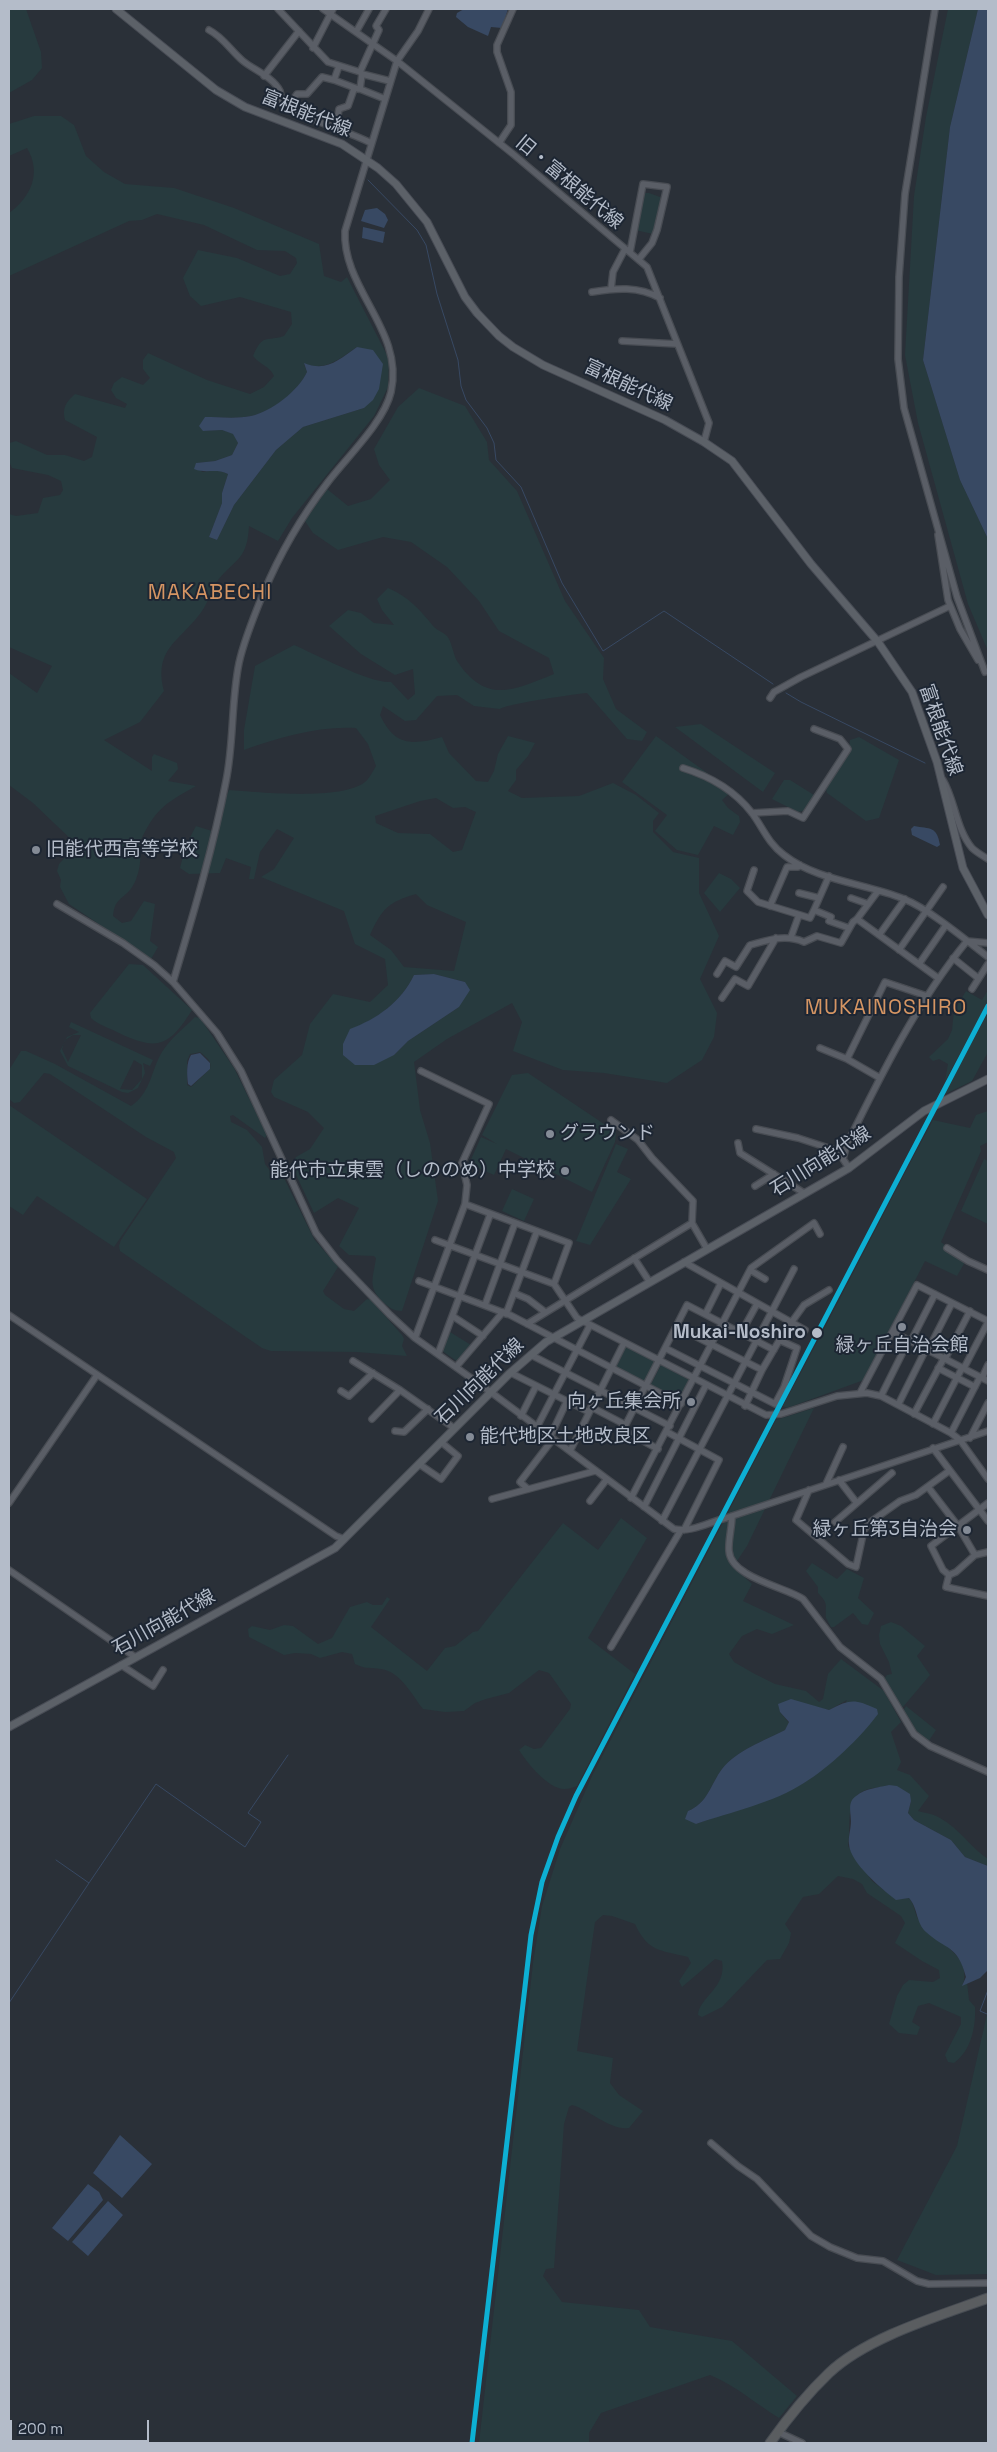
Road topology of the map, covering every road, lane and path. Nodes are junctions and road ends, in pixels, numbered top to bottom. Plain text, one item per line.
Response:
1 (116, 9) edge
2 (278, 9) edge
3 (323, 9) edge
4 (369, 9) edge
5 (386, 9) edge
6 (429, 9) edge
7 (513, 9) edge
8 (934, 9) edge
9 (332, 12) edge
10 (209, 30) dead end
11 (299, 32) junction
12 (356, 32) junction
13 (372, 44) junction
14 (313, 48) junction
15 (397, 61) junction
16 (339, 66) junction
17 (361, 73) junction
18 (264, 76) junction
19 (334, 80) junction
20 (390, 82) junction
21 (357, 89) junction
22 (385, 99) junction
23 (288, 107) junction
24 (325, 125) junction
25 (336, 128) junction
26 (322, 136) junction
27 (371, 143) junction
28 (499, 144) junction
29 (365, 158) junction
30 (628, 250) junction
31 (639, 259) junction
32 (611, 289) junction
33 (592, 292) dead end
34 (660, 298) junction
35 (622, 341) dead end
36 (677, 344) junction
37 (704, 442) junction
38 (939, 528) junction
39 (950, 606) junction
40 (878, 642) junction
41 (987, 675) edge
42 (770, 698) dead end
43 (814, 729) dead end
44 (683, 768) dead end
45 (940, 776) junction
46 (752, 813) junction
47 (988, 859) edge
48 (800, 865) junction
49 (754, 870) dead end
50 (829, 876) junction
51 (943, 887) dead end
52 (878, 891) junction
53 (799, 893) dead end
54 (819, 898) junction
55 (850, 898) dead end
56 (904, 899) junction
57 (57, 904) dead end
58 (868, 904) junction
59 (770, 906) junction
60 (814, 910) junction
61 (926, 912) junction
62 (799, 915) junction
63 (988, 915) edge
64 (857, 919) junction
65 (946, 925) junction
66 (849, 928) junction
67 (879, 935) junction
68 (791, 937) junction
69 (776, 938) junction
70 (967, 941) junction
71 (988, 943) edge
72 (899, 950) junction
73 (988, 957) edge
74 (953, 958) junction
75 (919, 964) junction
76 (988, 964) edge
77 (717, 974) dead end
78 (938, 978) junction
79 (978, 978) junction
80 (173, 982) junction
81 (972, 989) dead end
82 (927, 996) junction
83 (722, 998) dead end
84 (820, 1048) dead end
85 (847, 1059) junction
86 (421, 1071) dead end
87 (880, 1078) junction
88 (988, 1079) edge
89 (611, 1120) dead end
90 (756, 1129) dead end
91 (738, 1143) dead end
92 (844, 1153) junction
93 (849, 1168) junction
94 (774, 1174) junction
95 (755, 1186) dead end
96 (804, 1193) junction
97 (465, 1204) junction
98 (490, 1214) junction
99 (516, 1223) junction
100 (692, 1223) junction
101 (537, 1230) junction
102 (820, 1234) dead end
103 (435, 1240) dead end
104 (449, 1246) junction
105 (947, 1248) dead end
106 (706, 1249) junction
107 (476, 1256) junction
108 (634, 1258) junction
109 (684, 1262) junction
110 (500, 1264) junction
111 (794, 1269) dead end
112 (750, 1270) junction
113 (988, 1270) edge
114 (522, 1272) junction
115 (765, 1279) dead end
116 (419, 1281) dead end
117 (649, 1281) junction
118 (721, 1283) junction
119 (554, 1284) junction
120 (434, 1286) junction
121 (829, 1290) dead end
122 (514, 1293) junction
123 (738, 1294) junction
124 (935, 1294) junction
125 (461, 1297) junction
126 (565, 1300) junction
127 (952, 1302) junction
128 (757, 1304) junction
129 (485, 1305) junction
130 (970, 1311) junction
131 (545, 1312) junction
132 (771, 1312) junction
133 (505, 1313) junction
134 (706, 1313) junction
135 (9, 1316) edge
136 (454, 1317) junction
137 (583, 1320) junction
138 (988, 1321) edge
139 (722, 1323) junction
140 (790, 1323) junction
141 (527, 1324) junction
142 (590, 1325) junction
143 (676, 1327) junction
144 (805, 1330) dead end
145 (893, 1332) junction
146 (741, 1333) junction
147 (482, 1336) junction
148 (414, 1338) junction
149 (552, 1338) junction
150 (756, 1340) junction
151 (779, 1340) junction
152 (910, 1340) junction
153 (624, 1343) junction
154 (711, 1345) junction
155 (665, 1348) junction
156 (576, 1350) junction
157 (774, 1350) junction
158 (927, 1350) junction
159 (438, 1354) junction
160 (531, 1355) junction
161 (944, 1359) junction
162 (659, 1360) junction
163 (353, 1361) dead end
164 (745, 1362) junction
165 (988, 1365) edge
166 (700, 1366) junction
167 (456, 1367) junction
168 (938, 1368) junction
169 (963, 1368) junction
170 (611, 1369) junction
171 (762, 1370) junction
172 (565, 1372) junction
173 (373, 1373) junction
174 (511, 1373) junction
175 (97, 1374) junction
176 (981, 1377) junction
177 (957, 1378) junction
178 (694, 1379) junction
179 (988, 1381) edge
180 (734, 1384) junction
181 (706, 1385) junction
182 (536, 1386) junction
183 (646, 1386) junction
184 (975, 1387) junction
185 (600, 1389) junction
186 (400, 1390) junction
187 (341, 1391) dead end
188 (752, 1392) junction
189 (492, 1393) junction
190 (553, 1394) junction
191 (860, 1394) junction
192 (881, 1396) junction
193 (727, 1397) junction
194 (567, 1401) junction
195 (988, 1403) edge
196 (681, 1404) junction
197 (898, 1405) junction
198 (745, 1406) junction
199 (428, 1408) junction
200 (635, 1408) junction
201 (590, 1410) junction
202 (914, 1414) junction
203 (521, 1416) junction
204 (372, 1419) dead end
205 (933, 1424) junction
206 (537, 1427) junction
207 (454, 1428) junction
208 (668, 1429) junction
209 (623, 1430) junction
210 (988, 1430) edge
211 (395, 1431) dead end
212 (951, 1433) junction
213 (551, 1438) junction
214 (678, 1438) junction
215 (970, 1438) junction
216 (960, 1440) junction
217 (441, 1442) junction
218 (842, 1447) dead end
219 (658, 1448) junction
220 (933, 1448) junction
221 (699, 1449) junction
222 (570, 1451) junction
223 (419, 1464) junction
224 (595, 1470) junction
225 (949, 1471) junction
226 (892, 1473) dead end
227 (607, 1479) junction
228 (988, 1479) edge
229 (839, 1480) junction
230 (826, 1484) junction
231 (928, 1487) junction
232 (528, 1489) junction
233 (809, 1490) junction
234 (631, 1498) junction
235 (492, 1499) dead end
236 (590, 1501) dead end
237 (856, 1502) junction
238 (9, 1503) edge
239 (988, 1503) edge
240 (644, 1507) junction
241 (979, 1509) junction
242 (732, 1516) junction
243 (662, 1520) junction
244 (988, 1521) edge
245 (835, 1522) dead end
246 (958, 1526) junction
247 (682, 1530) junction
248 (344, 1539) junction
249 (988, 1552) edge
250 (975, 1554) junction
251 (9, 1570) edge
252 (949, 1575) junction
253 (988, 1596) edge
254 (611, 1646) dead end
255 (135, 1657) junction
256 (121, 1665) junction
257 (164, 1670) dead end
258 (9, 1727) edge
259 (988, 1772) edge
260 (711, 2143) dead end
261 (988, 2283) edge
262 (988, 2298) edge
263 (778, 2432) junction
264 (770, 2443) edge
265 (802, 2443) edge

1 - 26 main road, 富根能代線
2 - 11 street
3 - 9 street, 旧・富根能代線
4 - 12 street
5 - 13 street
6 - 15 street
7 - 28 street
8 - 38 street
9 - 12 street, 旧・富根能代線
9 - 14 street
10 - 18 street
11 - 14 street
11 - 18 street
12 - 13 street, 旧・富根能代線
13 - 15 street, 旧・富根能代線
13 - 17 street
14 - 16 street
15 - 20 street
15 - 28 street, 旧・富根能代線
16 - 17 street
16 - 19 street
17 - 20 street
17 - 21 street
18 - 23 street
19 - 21 street
19 - 23 street
20 - 22 street
21 - 22 street
21 - 25 street
22 - 27 street
23 - 24 street
24 - 25 street
24 - 26 street
25 - 27 street
26 - 29 main road, 富根能代線
27 - 29 street
28 - 30 street, 旧・富根能代線
29 - 37 main road, 富根能代線
29 - 80 street
30 - 31 street, 旧・富根能代線
30 - 31 street
30 - 32 street
31 - 34 street, 旧・富根能代線
32 - 33 street
32 - 34 street
34 - 36 street, 旧・富根能代線
35 - 36 street
36 - 37 street, 旧・富根能代線
37 - 40 main road, 富根能代線
38 - 39 street
38 - 41 street
39 - 40 street
39 - 41 street
40 - 42 street
40 - 45 main road, 富根能代線
43 - 46 street
44 - 46 street
45 - 47 street
45 - 63 main road, 富根能代線
46 - 48 street
48 - 50 street
48 - 59 street
49 - 59 street
50 - 52 street
50 - 54 street
51 - 61 street
52 - 56 street
52 - 58 street
53 - 54 street
54 - 60 street
55 - 58 street
56 - 61 street
56 - 67 street
57 - 80 street
58 - 64 street
59 - 62 street
60 - 62 street
60 - 66 street
61 - 65 street
61 - 72 street
62 - 68 street
64 - 66 street
64 - 67 street
65 - 70 street
65 - 75 street
66 - 68 street
67 - 72 street
68 - 69 street
69 - 77 street
69 - 83 street
70 - 71 street
70 - 73 street
70 - 74 street
72 - 75 street
74 - 78 street
74 - 79 street
75 - 78 street
76 - 79 street
78 - 82 street
79 - 81 street
80 - 148 street
82 - 85 street
82 - 87 street
84 - 85 street
85 - 87 street
86 - 97 street
87 - 92 street
88 - 93 main road, 石川向能代線
89 - 100 street
90 - 92 street
91 - 94 street
92 - 93 street
93 - 96 main road, 石川向能代線
94 - 95 street
94 - 96 street
96 - 106 main road, 石川向能代線
97 - 98 street
97 - 104 street
98 - 99 street
98 - 107 street
99 - 101 street
99 - 110 street
100 - 106 street
100 - 108 street
101 - 114 street
101 - 119 street
102 - 112 street
103 - 104 street
104 - 107 street
104 - 120 street
105 - 113 street
106 - 109 main road, 石川向能代線
107 - 110 street
107 - 125 street
108 - 117 street
108 - 126 street
109 - 117 main road, 石川向能代線
109 - 118 street
110 - 114 street
110 - 129 street
111 - 132 street
112 - 115 street
112 - 123 street
114 - 119 street
114 - 122 street
116 - 120 street
117 - 137 main road, 石川向能代線
118 - 123 street
118 - 134 street
119 - 126 street
120 - 125 street
120 - 148 street
121 - 140 street
122 - 131 street
122 - 133 street
123 - 128 street
123 - 139 street
124 - 127 street
124 - 145 street
124 - 152 street
125 - 129 street
125 - 136 street
126 - 131 street
126 - 137 street
127 - 130 street
127 - 158 street
128 - 132 street
128 - 146 street
129 - 133 street
130 - 138 street
130 - 161 street
131 - 141 street
132 - 140 street
132 - 150 street
133 - 141 street
133 - 147 street
134 - 139 street
134 - 143 street
135 - 175 street
136 - 147 street
136 - 159 street
137 - 142 street
137 - 149 main road, 石川向能代線
138 - 169 street
139 - 146 street
139 - 154 street
140 - 144 street
140 - 151 street
141 - 149 street
142 - 153 street
142 - 156 street
143 - 154 street
143 - 155 street
145 - 152 street
145 - 191 street
146 - 150 street
147 - 167 street
148 - 159 street
149 - 156 street
149 - 160 main road, 石川向能代線
150 - 157 street
150 - 164 street
151 - 157 street
151 - 188 street
152 - 158 street
152 - 192 street
153 - 162 street
153 - 170 street
154 - 164 street
154 - 166 street
155 - 162 street
155 - 166 street
156 - 170 street
156 - 172 street
157 - 171 street
158 - 161 street
158 - 197 street
159 - 167 street
160 - 172 street
160 - 174 main road, 石川向能代線
161 - 168 street
161 - 169 street
162 - 178 street
162 - 183 street
163 - 173 street
164 - 171 street
164 - 180 street
165 - 176 street
166 - 178 street
166 - 180 street
167 - 189 street
168 - 177 street
168 - 202 street
169 - 176 street
169 - 177 street
170 - 183 street
170 - 185 street
171 - 188 street
172 - 185 street
172 - 190 street
173 - 186 street
173 - 187 street
174 - 182 street
174 - 189 main road, 石川向能代線
175 - 238 street
175 - 248 street
176 - 179 street
176 - 184 street
177 - 184 street
177 - 205 street
178 - 181 street
178 - 196 street
180 - 188 street
180 - 193 street
181 - 193 street
181 - 214 street
182 - 190 street
182 - 203 street
183 - 196 street
183 - 200 street
184 - 212 street
185 - 200 street
185 - 201 street
186 - 199 street
186 - 204 street
188 - 198 street
189 - 203 street
189 - 207 main road, 石川向能代線
190 - 194 street
190 - 206 street
191 - 192 street
191 - 198 street
192 - 197 street
193 - 198 street
193 - 221 street
194 - 201 street
194 - 213 street
195 - 215 street
196 - 208 street
197 - 202 street
199 - 207 street
199 - 211 street
200 - 208 street
200 - 209 street
201 - 209 street
201 - 222 street
202 - 205 street
203 - 206 street
205 - 212 street
206 - 213 street
207 - 217 main road, 石川向能代線
208 - 214 street
208 - 219 street
209 - 219 street
210 - 215 street
212 - 216 street
213 - 222 street
213 - 232 street
214 - 221 street
214 - 240 street
215 - 216 street
216 - 220 street
216 - 228 street
217 - 223 main road, 石川向能代線
217 - 223 street
218 - 230 street
219 - 234 street
220 - 225 street
220 - 229 street
221 - 243 street
221 - 247 street
222 - 224 street
223 - 248 main road, 石川向能代線
224 - 227 street
224 - 232 street
225 - 231 street
225 - 241 street
226 - 237 street
227 - 234 street
227 - 236 street
229 - 230 street
229 - 237 street
230 - 233 street
231 - 233 street
231 - 246 street
232 - 235 street
233 - 242 street
234 - 240 street
237 - 245 street
239 - 241 street
240 - 243 street
241 - 244 street
241 - 246 street
242 - 247 street
242 - 259 street
243 - 247 street
246 - 250 street
246 - 252 street
247 - 254 street
248 - 255 main road, 石川向能代線
249 - 250 street
250 - 252 street
251 - 255 street
252 - 253 street
255 - 256 main road, 石川向能代線
256 - 257 street
256 - 258 main road, 石川向能代線
260 - 261 street
262 - 263 highway
263 - 264 highway
263 - 265 street

